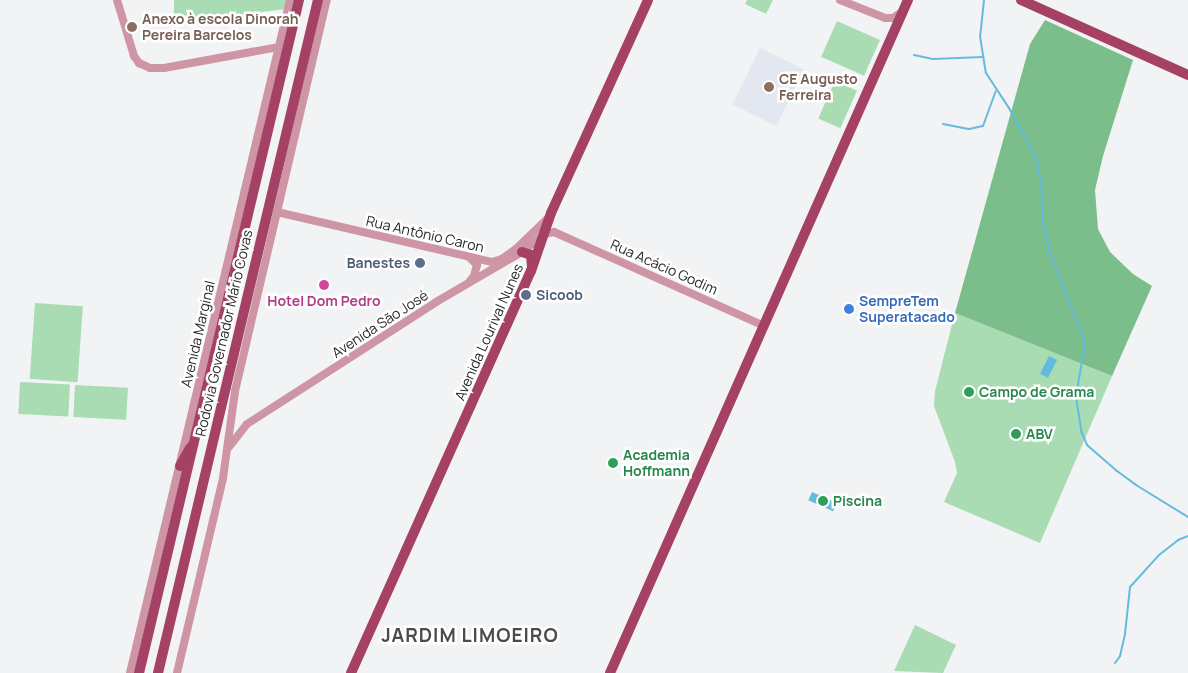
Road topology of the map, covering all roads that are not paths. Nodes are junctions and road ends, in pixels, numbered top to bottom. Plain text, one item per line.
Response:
1 (117, 0) edge
2 (290, 0) edge
3 (299, 0) edge
4 (318, 0) edge
5 (327, 0) edge
6 (648, 0) edge
7 (840, 0) edge
8 (858, 0) edge
9 (1021, 0) edge
10 (1036, 0) edge
11 (907, 3) edge
12 (869, 13) junction
13 (278, 47) junction
14 (1188, 69) edge
15 (1188, 75) edge
16 (277, 212) junction
17 (551, 213) junction
18 (549, 233) junction
19 (522, 252) junction
20 (470, 258) junction
21 (531, 271) junction
22 (465, 286) junction
23 (764, 326) junction
24 (197, 433) junction
25 (228, 448) junction
26 (180, 466) junction
27 (130, 673) edge
28 (140, 673) edge
29 (158, 673) edge
30 (177, 673) edge
31 (351, 673) edge
32 (610, 673) edge

1 - 13 street
2 - 13 street, Avenida Marginal
3 - 24 main road, Rodovia Governador Mário Covas
4 - 29 main road, Rodovia Governador Mário Covas
5 - 16 street
6 - 17 main road, Avenida Lourival Nunes
7 - 12 street
8 - 12 street
9 - 15 main road
10 - 14 main road
11 - 12 street
11 - 23 main road
13 - 26 street, Avenida Marginal
16 - 20 street, Rua Antônio Caron
16 - 25 street
17 - 18 main road, Avenida Lourival Nunes
17 - 20 street, Rua Antônio Caron
18 - 19 street, Avenida São José
18 - 21 main road, Avenida Lourival Nunes
18 - 23 street, Rua Acácio Godim
19 - 21 main road
19 - 22 street, Avenida São José
20 - 22 street
21 - 31 main road, Avenida Lourival Nunes
22 - 25 street, Avenida São José
23 - 32 main road
24 - 26 main road
24 - 28 main road, Rodovia Governador Mário Covas
25 - 30 street
26 - 27 street, Avenida Marginal

